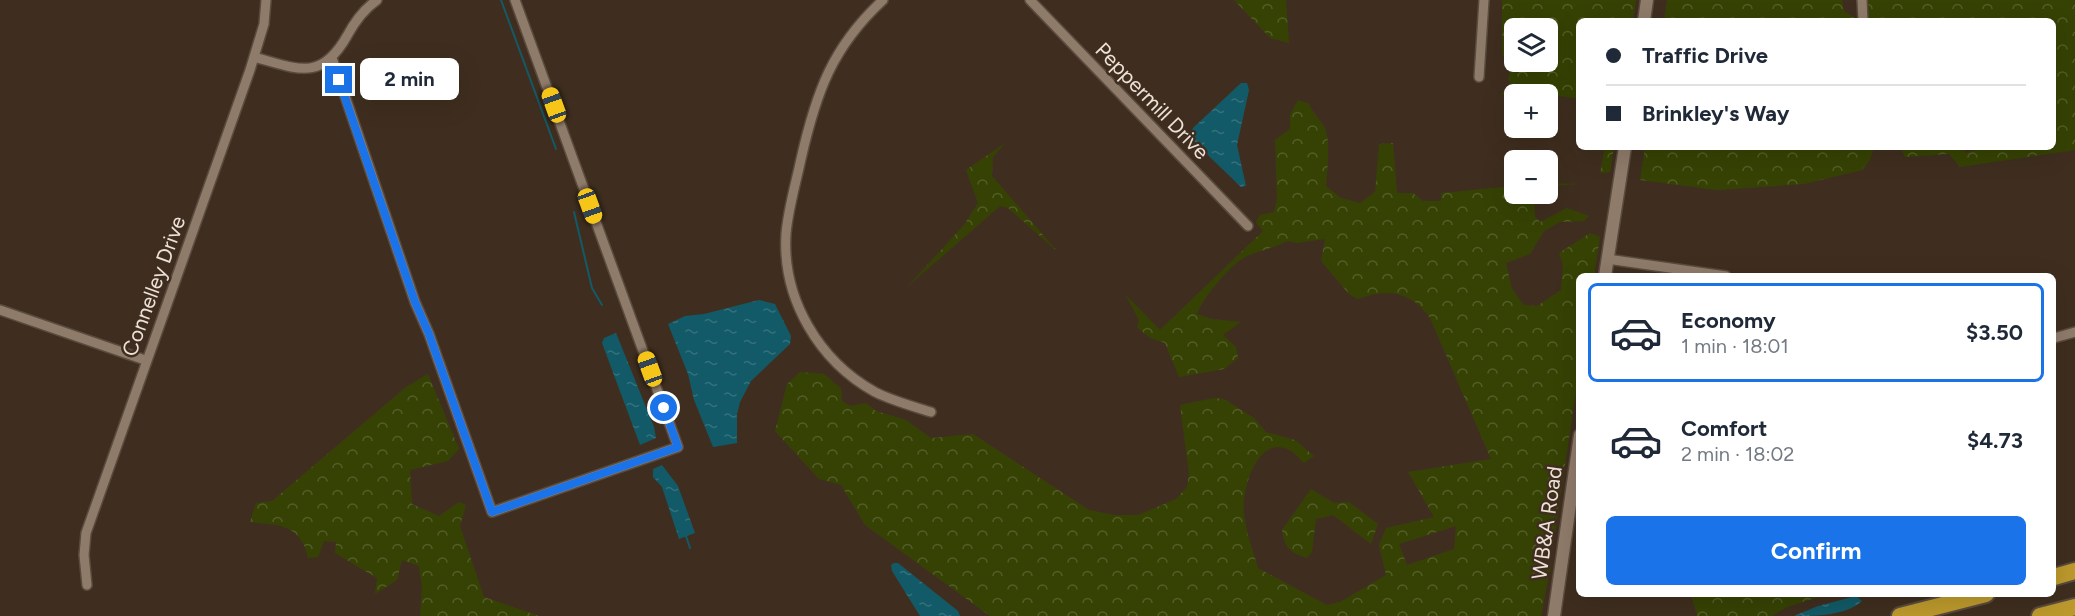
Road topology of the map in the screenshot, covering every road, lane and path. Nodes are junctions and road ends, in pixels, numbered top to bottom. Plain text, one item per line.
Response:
1 (266, 0) edge
2 (377, 0) edge
3 (515, 0) edge
4 (883, 0) edge
5 (1030, 0) edge
6 (1484, 0) edge
7 (1647, 0) edge
8 (1862, 0) edge
9 (1644, 18) edge
10 (1863, 18) edge
11 (254, 57) junction
12 (332, 58) junction
13 (1479, 77) dead end
14 (1625, 150) edge
15 (1248, 226) dead end
16 (1607, 259) junction
17 (1605, 273) edge
18 (1705, 273) edge
19 (0, 310) edge
20 (2075, 332) edge
21 (2056, 337) edge
22 (146, 360) junction
23 (931, 412) dead end
24 (1576, 463) edge
25 (2075, 571) edge
26 (2056, 576) edge
27 (87, 585) dead end
28 (1974, 597) edge
29 (2075, 607) edge
30 (1554, 616) edge
31 (1900, 616) edge
32 (2040, 616) edge

1 - 11 street, Connelley Drive
2 - 12 street
3 - 12 street
4 - 23 street
5 - 15 street, Peppermill Drive
6 - 13 street
7 - 9 street
8 - 10 street
11 - 12 street
11 - 22 street, Connelley Drive
14 - 16 street
16 - 17 street
16 - 18 street
19 - 22 street
20 - 21 street
22 - 27 street, Connelley Drive
24 - 30 street, WB&A Road
25 - 26 highway
28 - 31 highway
29 - 32 highway

